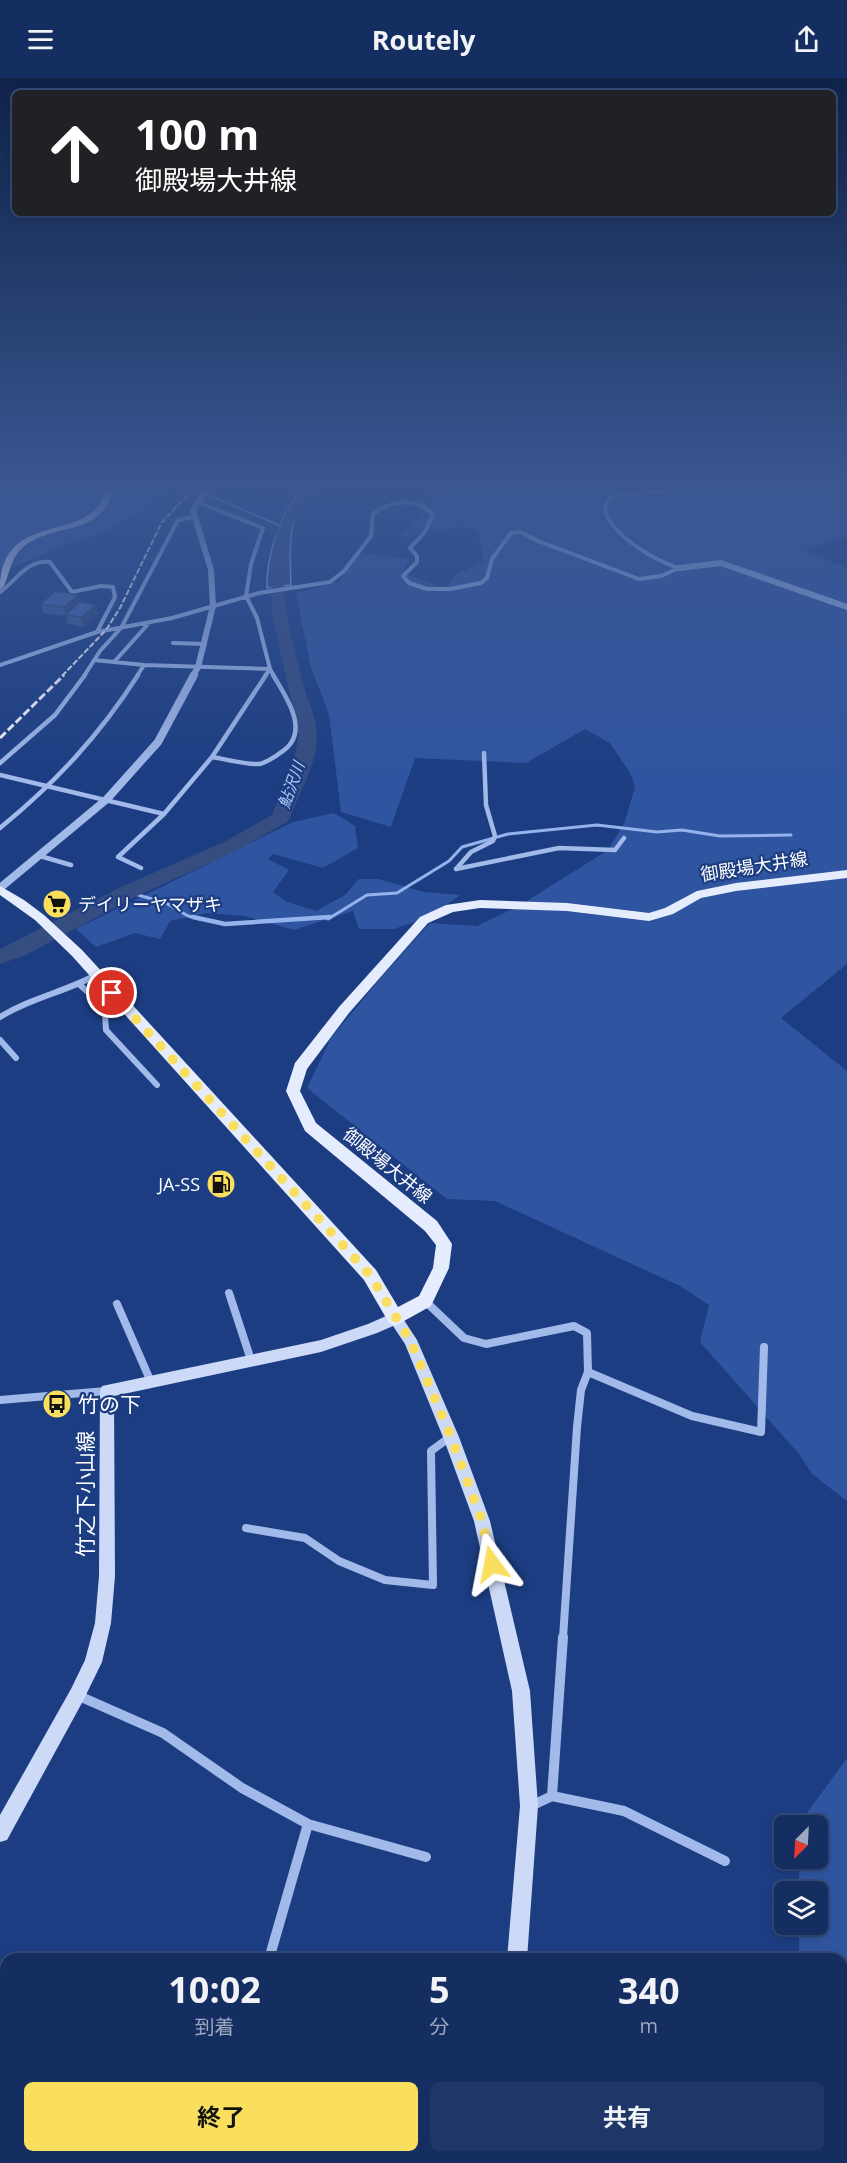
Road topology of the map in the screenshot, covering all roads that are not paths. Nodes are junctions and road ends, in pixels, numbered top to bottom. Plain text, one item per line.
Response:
1 (68, 586) edge
2 (100, 586) edge
3 (105, 586) edge
4 (144, 586) edge
5 (212, 586) edge
6 (248, 586) edge
7 (306, 586) edge
8 (412, 586) edge
9 (446, 586) edge
10 (788, 586) edge
11 (246, 596) junction
12 (213, 606) junction
13 (847, 607) edge
14 (150, 621) junction
15 (121, 628) junction
16 (97, 632) junction
17 (173, 643) dead end
18 (205, 644) junction
19 (94, 660) junction
20 (114, 662) junction
21 (0, 664) edge
22 (144, 665) junction
23 (198, 667) junction
24 (270, 669) junction
25 (484, 753) dead end
26 (212, 757) junction
27 (0, 763) edge
28 (0, 775) edge
29 (50, 786) junction
30 (107, 799) junction
31 (164, 814) junction
32 (0, 828) edge
33 (624, 838) dead end
34 (40, 856) junction
35 (71, 865) dead end
36 (141, 868) dead end
37 (847, 874) edge
38 (0, 889) edge
39 (96, 975) junction
40 (80, 985) junction
41 (0, 1017) edge
42 (0, 1040) edge
43 (16, 1058) dead end
44 (157, 1085) dead end
45 (229, 1293) dead end
46 (425, 1301) junction
47 (117, 1304) dead end
48 (395, 1318) junction
49 (764, 1347) dead end
50 (251, 1360) junction
51 (588, 1372) junction
52 (151, 1382) junction
53 (107, 1391) junction
54 (0, 1400) edge
55 (451, 1437) junction
56 (246, 1528) dead end
57 (77, 1695) junction
58 (552, 1796) junction
59 (529, 1806) junction
60 (308, 1824) junction
61 (0, 1833) edge
62 (426, 1857) dead end
63 (725, 1861) dead end
64 (271, 1953) edge
65 (517, 1953) edge

1 - 2 street
3 - 16 street
4 - 15 street
5 - 12 street
6 - 11 street
7 - 11 street
8 - 9 street
10 - 13 street
11 - 12 street
11 - 24 street
12 - 14 street
12 - 18 street
14 - 15 street
14 - 20 street
15 - 16 street
15 - 19 street
16 - 21 street
17 - 18 street
18 - 23 street
19 - 20 street
19 - 27 street
20 - 22 street
22 - 23 street
22 - 29 street
23 - 24 street
23 - 30 street
24 - 26 street
24 - 26 street
25 - 33 street
26 - 31 street
28 - 29 street
29 - 30 street
29 - 32 street
30 - 31 street
30 - 34 street
31 - 36 street
34 - 35 street
34 - 38 street
37 - 46 main road, 御殿場大井線
38 - 39 main road
39 - 40 street
39 - 48 main road
40 - 41 street
40 - 44 street
42 - 43 street
45 - 50 street
46 - 48 main road
46 - 51 street
47 - 52 street
48 - 50 main road
48 - 55 main road
49 - 51 street
50 - 52 main road
51 - 58 street
52 - 53 main road
53 - 54 street
53 - 57 main road, 竹之下小山線
55 - 56 street
55 - 59 main road
57 - 60 street
57 - 61 main road, 竹之下小山線
58 - 59 street
58 - 63 street
59 - 65 main road
60 - 62 street
60 - 64 street

